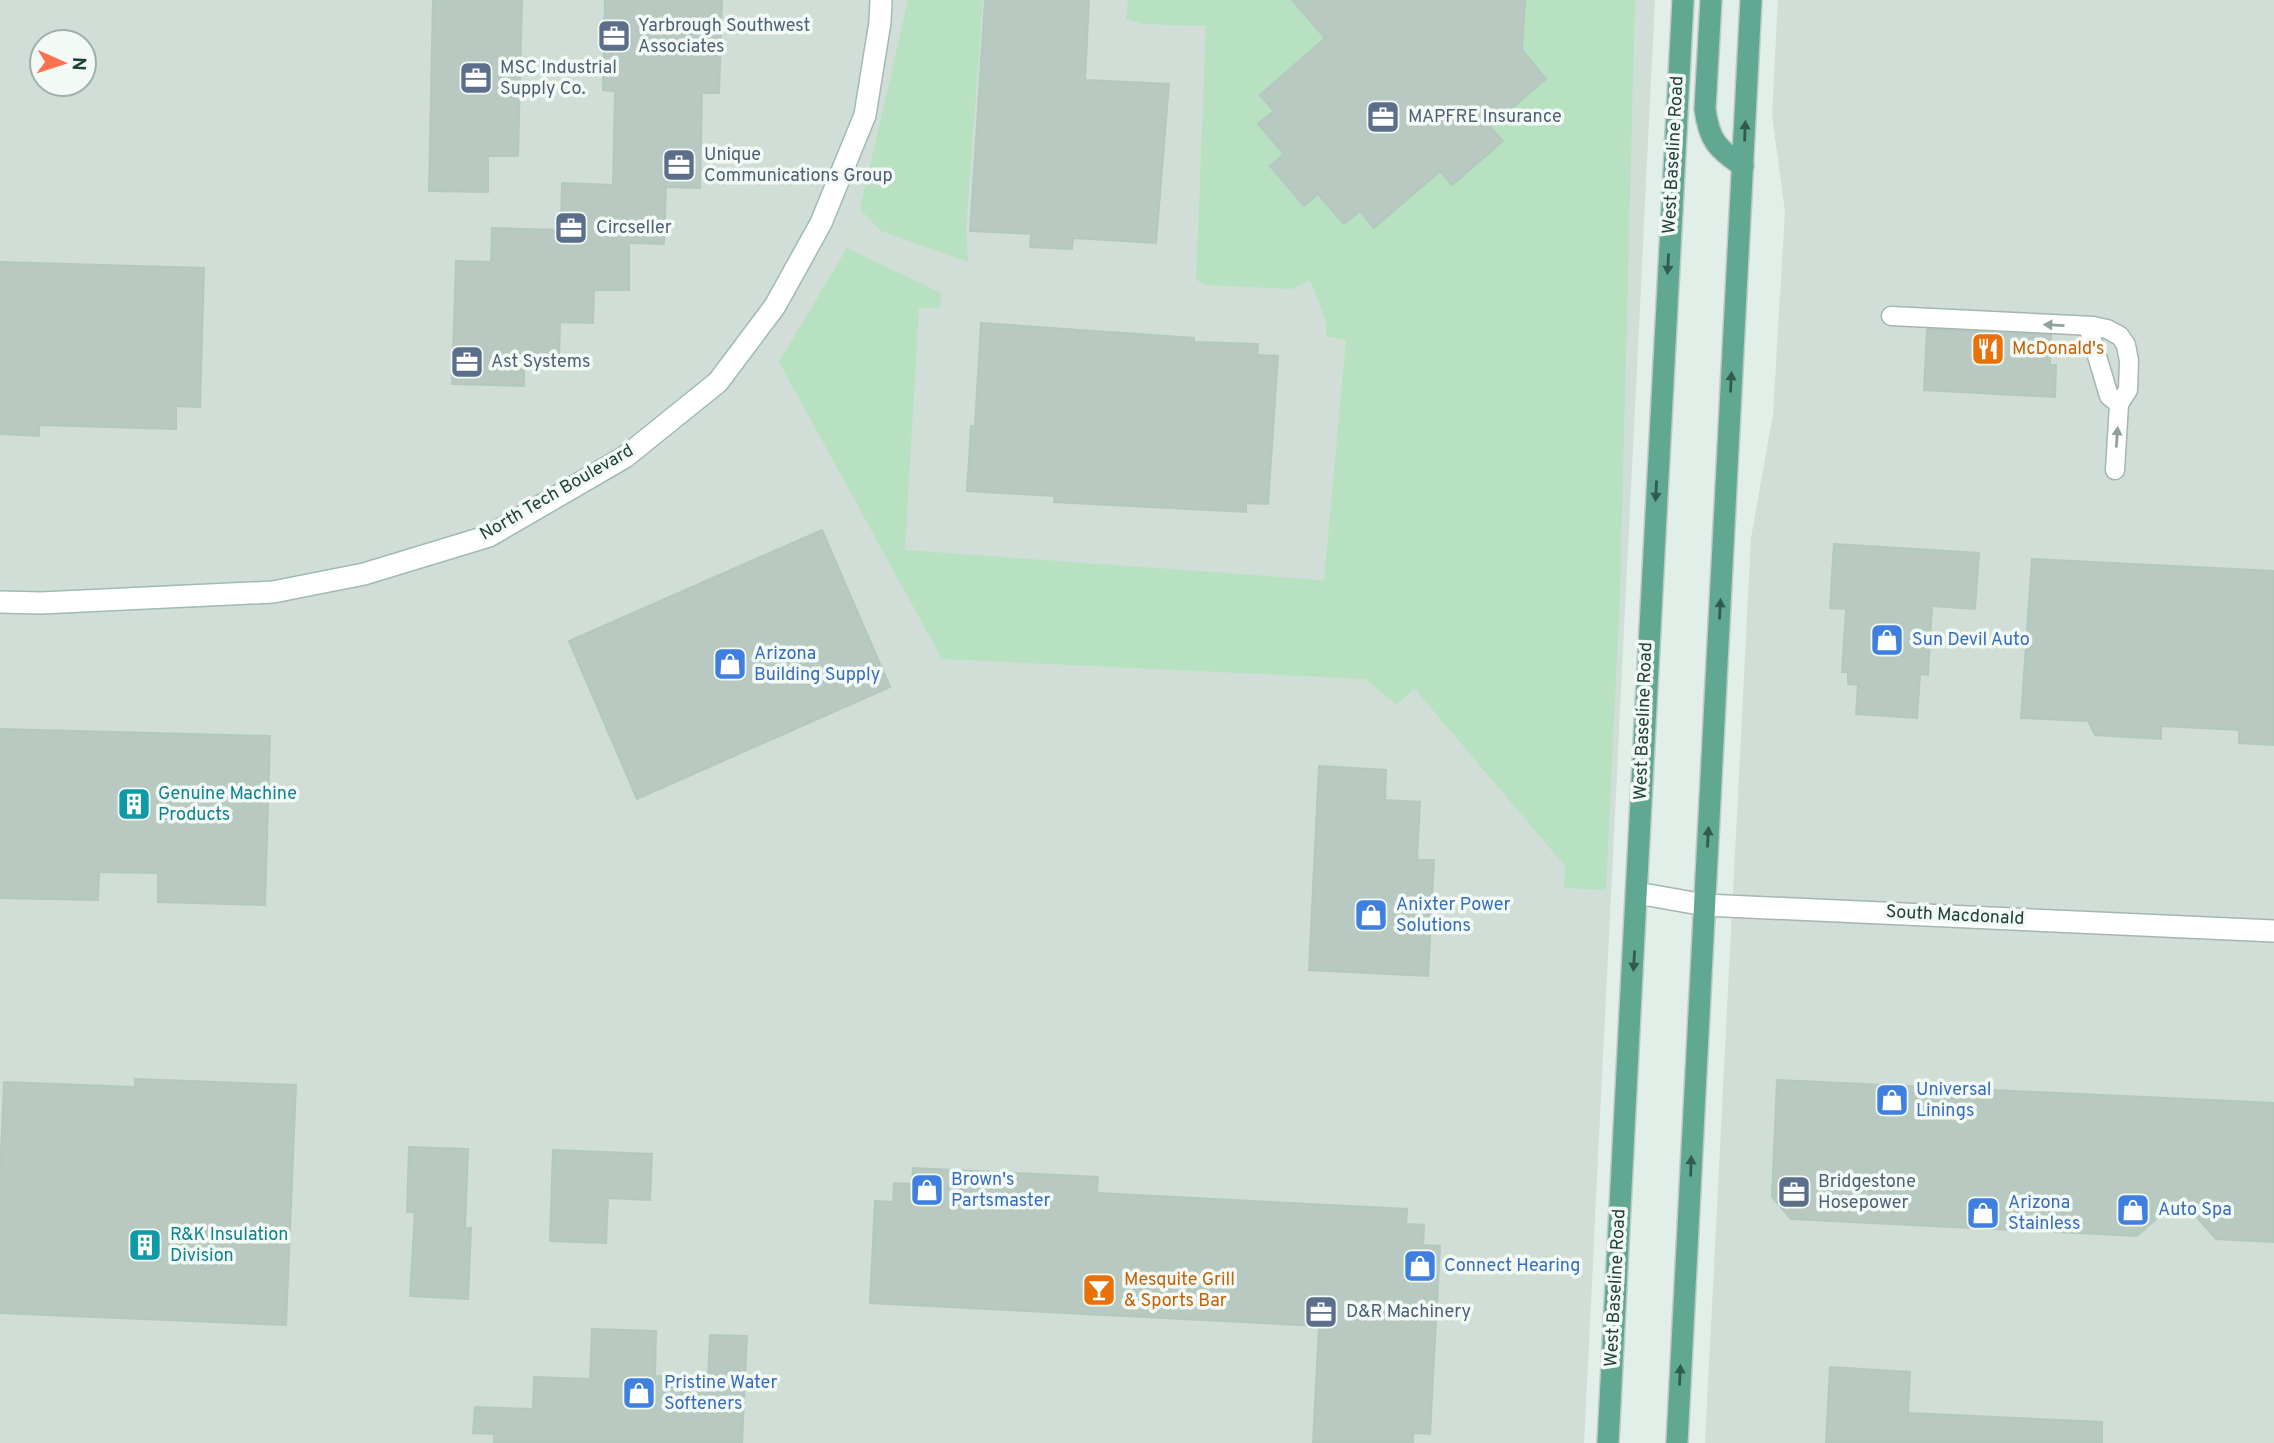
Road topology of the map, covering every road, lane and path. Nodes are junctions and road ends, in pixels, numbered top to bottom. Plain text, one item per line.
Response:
1 (881, 0) edge
2 (1683, 0) edge
3 (1711, 0) edge
4 (1751, 0) edge
5 (1743, 166) junction
6 (1891, 316) dead end
7 (2088, 326) junction
8 (2119, 404) junction
9 (2115, 470) dead end
10 (0, 602) edge
11 (1637, 893) junction
12 (1704, 905) junction
13 (2274, 931) edge
14 (1608, 1443) edge
15 (1677, 1443) edge

1 - 10 street, North Tech Boulevard
2 -> 11 main road, West Baseline Road
3 - 5 main road
5 -> 4 main road
12 -> 5 main road
7 -> 6 lane
7 - 8 lane
7 - 8 lane
9 -> 8 lane
11 - 12 street, South Macdonald
11 -> 14 main road, West Baseline Road
12 - 13 street, South Macdonald
15 -> 12 main road

